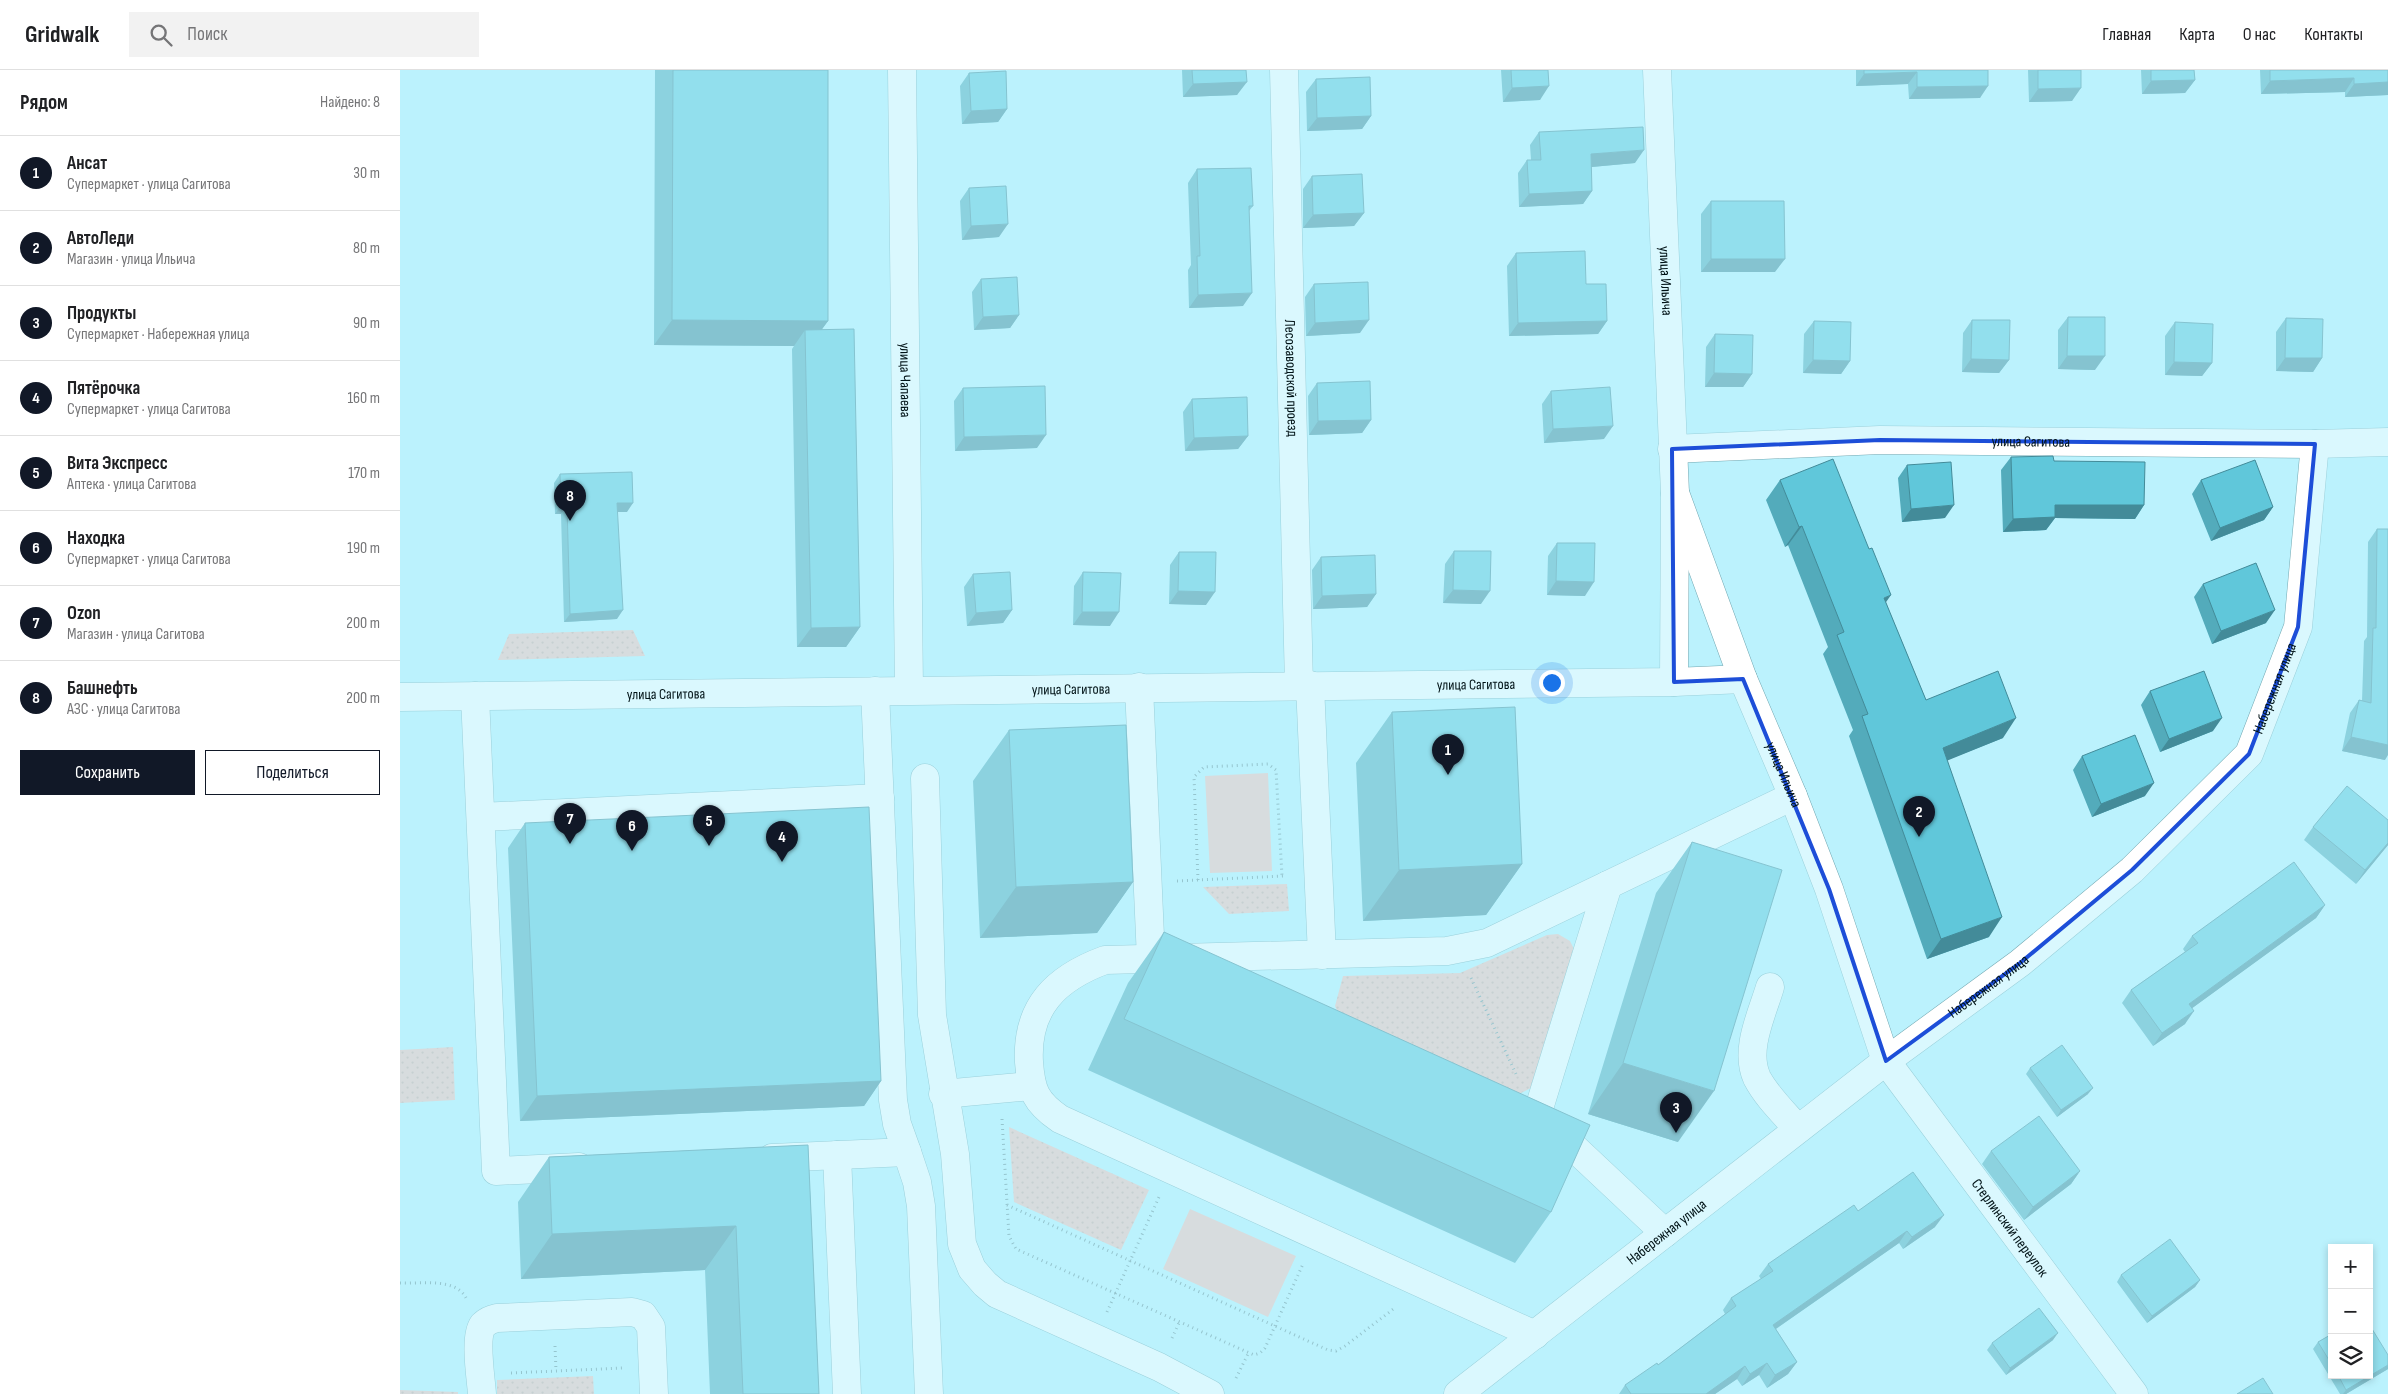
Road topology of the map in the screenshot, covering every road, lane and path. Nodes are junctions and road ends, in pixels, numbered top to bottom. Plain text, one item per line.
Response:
1 (902, 70) edge
2 (1284, 70) edge
3 (1657, 70) edge
4 (2388, 442) edge
5 (2315, 444) junction
6 (1672, 450) junction
7 (1675, 493) junction
8 (1743, 678) junction
9 (1674, 682) junction
10 (1304, 685) junction
11 (1139, 687) junction
12 (909, 690) junction
13 (875, 691) junction
14 (475, 696) junction
15 (400, 697) edge
16 (925, 778) dead end
17 (1793, 796) junction
18 (880, 798) junction
19 (481, 817) junction
20 (1319, 874) junction
21 (1282, 876) junction
22 (1198, 880) junction
23 (1147, 882) junction
24 (1608, 885) junction
25 (1459, 950) junction
26 (1322, 955) junction
27 (1202, 958) junction
28 (1151, 959) junction
29 (1231, 980) edge
30 (1770, 987) dead end
31 (1886, 1061) junction
32 (1031, 1086) junction
33 (943, 1094) junction
34 (1509, 1106) edge
35 (1536, 1118) junction
36 (1010, 1120) dead end
37 (1798, 1129) junction
38 (907, 1152) junction
39 (837, 1155) junction
40 (749, 1159) edge
41 (603, 1166) edge
42 (1163, 1189) dead end
43 (1007, 1205) junction
44 (1664, 1233) junction
45 (1307, 1254) dead end
46 (1130, 1261) junction
47 (1115, 1294) junction
48 (1398, 1303) dead end
49 (1274, 1326) junction
50 (1535, 1335) junction
51 (1095, 1338) junction
52 (1248, 1354) junction
53 (653, 1366) junction
54 (481, 1384) edge
55 (1221, 1390) edge
56 (654, 1394) edge
57 (847, 1394) edge
58 (930, 1394) edge
59 (1458, 1394) edge
60 (2134, 1394) edge

1 - 12 street, улица Чапаева
2 - 10 street, Лесозаводской проезд
3 - 6 street, улица Ильича
4 - 5 street, улица Сагитова
5 - 6 street, улица Сагитова
5 - 31 street, Набережная улица
6 - 7 street, улица Ильича
7 - 8 street, улица Ильича
7 - 9 street, улица Ильича
8 - 9 street, улица Сагитова
8 - 17 street, улица Ильича
9 - 10 street, улица Сагитова
10 - 11 street, улица Сагитова
10 - 20 street, Лесозаводской проезд
11 - 12 street, улица Сагитова
11 - 23 street
12 - 13 street, улица Сагитова
13 - 14 street, улица Сагитова
13 - 18 street
14 - 15 street, улица Сагитова
14 - 19 street
16 - 33 street
17 - 24 street
17 - 31 street, улица Ильича
18 - 19 street
18 - 38 street
19 - 41 street
20 - 21 path
20 - 26 street, Лесозаводской проезд
21 - 22 path
21 - 22 path
22 - 23 path
23 - 28 street
24 - 25 street
24 - 35 street
25 - 26 street
25 - 35 path
26 - 27 street
27 - 28 street
27 - 29 street
28 - 32 street
30 - 37 street
31 - 37 street, Набережная улица
31 - 60 street, Стерлинский переулок
32 - 33 street
32 - 50 street
33 - 51 street
34 - 35 street
35 - 44 street
36 - 43 path
37 - 44 street, Набережная улица
38 - 39 street
38 - 58 street
39 - 40 street
39 - 57 street
42 - 46 path
43 - 46 path
43 - 47 path
44 - 50 street, Набережная улица
45 - 49 path
46 - 47 path
46 - 49 path
47 - 51 path
47 - 52 path
48 - 49 path
49 - 52 path
50 - 59 street, Набережная улица
51 - 55 street
52 - 55 path
53 - 54 path
53 - 54 street
53 - 56 street

